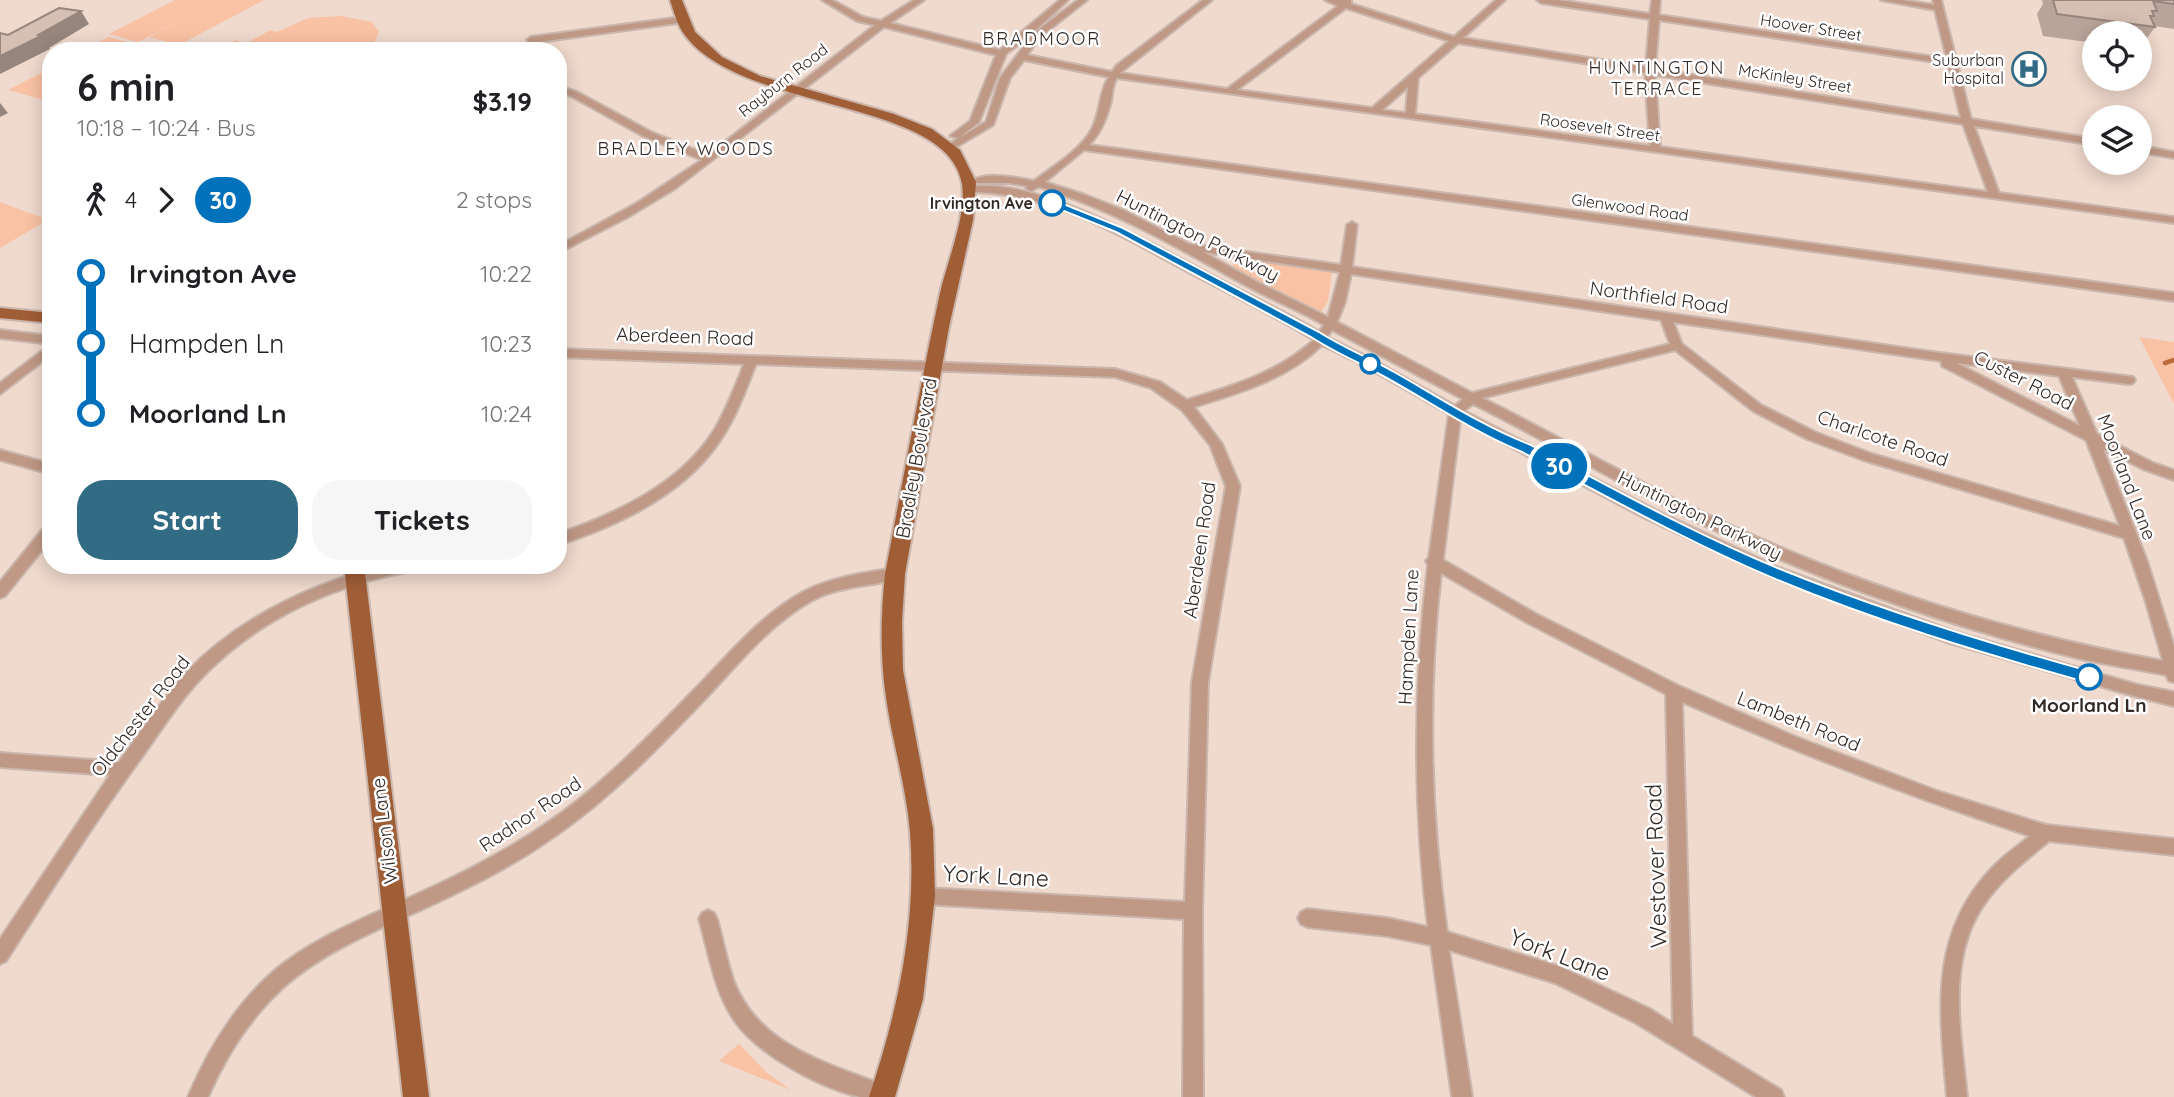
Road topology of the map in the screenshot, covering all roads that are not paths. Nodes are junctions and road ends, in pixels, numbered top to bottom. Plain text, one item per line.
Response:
1 (676, 0) edge
2 (826, 0) edge
3 (920, 0) edge
4 (1066, 0) edge
5 (1083, 0) edge
6 (1209, 0) edge
7 (1329, 0) edge
8 (1501, 0) edge
9 (1541, 0) edge
10 (1656, 0) edge
11 (1885, 0) edge
12 (1348, 3) edge
13 (1937, 4) edge
14 (1654, 17) junction
15 (682, 20) junction
16 (882, 25) junction
17 (531, 40) dead end
18 (1456, 40) junction
19 (1004, 54) junction
20 (1021, 56) junction
21 (1951, 62) junction
22 (1650, 71) junction
23 (1113, 75) junction
24 (1414, 75) junction
25 (567, 92) edge
26 (791, 92) junction
27 (1229, 92) junction
28 (1374, 112) junction
29 (1410, 117) junction
30 (1967, 121) junction
31 (2082, 140) edge
32 (948, 144) junction
33 (1083, 147) junction
34 (1655, 150) junction
35 (2152, 151) edge
36 (2174, 155) edge
37 (709, 159) junction
38 (968, 180) junction
39 (1036, 184) junction
40 (1024, 194) junction
41 (1994, 195) junction
42 (2174, 220) edge
43 (1352, 225) dead end
44 (567, 245) edge
45 (1184, 246) junction
46 (1169, 257) junction
47 (1345, 268) junction
48 (2174, 297) edge
49 (0, 313) edge
50 (1665, 315) junction
51 (42, 317) edge
52 (1330, 324) junction
53 (0, 334) edge
54 (1320, 338) junction
55 (42, 339) edge
56 (1677, 346) junction
57 (567, 353) edge
58 (42, 355) edge
59 (1932, 356) junction
60 (752, 359) junction
61 (933, 365) junction
62 (2064, 373) junction
63 (2129, 380) dead end
64 (0, 390) edge
65 (1471, 398) junction
66 (1183, 406) junction
67 (1455, 413) junction
68 (2092, 437) junction
69 (0, 455) edge
70 (42, 467) edge
71 (2174, 475) edge
72 (2129, 534) junction
73 (567, 537) edge
74 (42, 541) edge
75 (1433, 561) junction
76 (353, 574) edge
77 (355, 574) edge
78 (895, 574) junction
79 (0, 592) edge
80 (2173, 672) edge
81 (1674, 691) junction
82 (2174, 699) edge
83 (0, 760) edge
84 (123, 769) junction
85 (2046, 833) junction
86 (2174, 847) edge
87 (922, 896) junction
88 (394, 911) junction
89 (1193, 911) junction
90 (1307, 918) dead end
91 (708, 919) dead end
92 (1439, 938) junction
93 (0, 955) edge
94 (1683, 1040) junction
95 (883, 1096) edge
96 (198, 1097) edge
97 (416, 1097) edge
98 (1193, 1097) edge
99 (1462, 1097) edge
100 (1774, 1097) edge
101 (1957, 1097) edge

1 - 15 main road
2 - 16 street
3 - 16 street, Rayburn Road
4 - 19 street
5 - 20 street
6 - 23 street
7 - 12 street, McKinley Street
8 - 18 street
9 - 14 street, Hoover Street
10 - 14 street
11 - 13 street
12 - 18 street, McKinley Street
12 - 27 street
13 - 21 street
14 - 21 street, Hoover Street
14 - 22 street
15 - 17 street
15 - 26 main road
16 - 19 street
16 - 26 street, Rayburn Road
18 - 22 street, McKinley Street
18 - 24 street
19 - 20 street, Roosevelt Street
19 - 32 street
20 - 23 street, Roosevelt Street
20 - 32 street
21 - 30 street
22 - 30 street, McKinley Street
22 - 34 street
23 - 27 street, Roosevelt Street
23 - 33 street
24 - 28 street
24 - 29 street
25 - 37 street
26 - 32 main road
26 - 37 street, Rayburn Road
27 - 28 street, Roosevelt Street
28 - 29 street, Roosevelt Street
29 - 34 street, Roosevelt Street
30 - 31 street, McKinley Street
30 - 41 street
32 - 38 main road
33 - 39 street
33 - 48 street, Glenwood Road
34 - 41 street, Roosevelt Street
35 - 36 street
37 - 44 street, Rayburn Road
38 - 39 street, Huntington Parkway
38 - 40 street, Huntington Parkway
38 - 61 main road, Bradley Boulevard
39 - 40 street
39 - 45 street, Huntington Parkway
40 - 46 street, Huntington Parkway
41 - 42 street, Roosevelt Street
43 - 47 street
45 - 46 street
45 - 47 street, Northfield Road
45 - 52 street, Huntington Parkway
46 - 54 street, Huntington Parkway
47 - 50 street, Northfield Road
47 - 52 street
49 - 51 main road
50 - 56 street
50 - 59 street, Northfield Road
52 - 54 street
52 - 65 street, Huntington Parkway
53 - 55 street
54 - 66 street
54 - 67 street, Huntington Parkway
56 - 65 street
56 - 72 street, Charlcote Road
57 - 60 street, Aberdeen Road
58 - 64 street
59 - 62 street, Northfield Road
59 - 68 street, Custer Road
60 - 61 street, Aberdeen Road
60 - 73 street
61 - 66 street, Aberdeen Road
61 - 78 main road, Bradley Boulevard
62 - 63 street, Northfield Road
62 - 68 street, Moorland Lane
65 - 67 street
65 - 80 street, Huntington Parkway
66 - 89 street, Aberdeen Road
67 - 75 street, Hampden Lane
67 - 82 street, Huntington Parkway
68 - 71 street, Custer Road
68 - 72 street, Moorland Lane
69 - 70 street
72 - 80 street, Moorland Lane
74 - 79 street
75 - 81 street, Lambeth Road
75 - 92 street, Hampden Lane
76 - 84 street, Oldchester Road
77 - 88 main road, Wilson Lane
78 - 87 main road, Bradley Boulevard
78 - 88 street, Radnor Road
81 - 85 street, Lambeth Road
81 - 94 street, Westover Road
83 - 84 street
84 - 93 street, Oldchester Road
85 - 86 street, Lambeth Road
85 - 101 street
87 - 89 street, York Lane
87 - 95 main road, Bradley Boulevard
88 - 96 street, Radnor Road
88 - 97 main road, Wilson Lane
89 - 98 street, Aberdeen Road
90 - 92 street, York Lane
91 - 95 street
92 - 94 street, York Lane
92 - 99 street, Hampden Lane
94 - 100 street, York Lane

